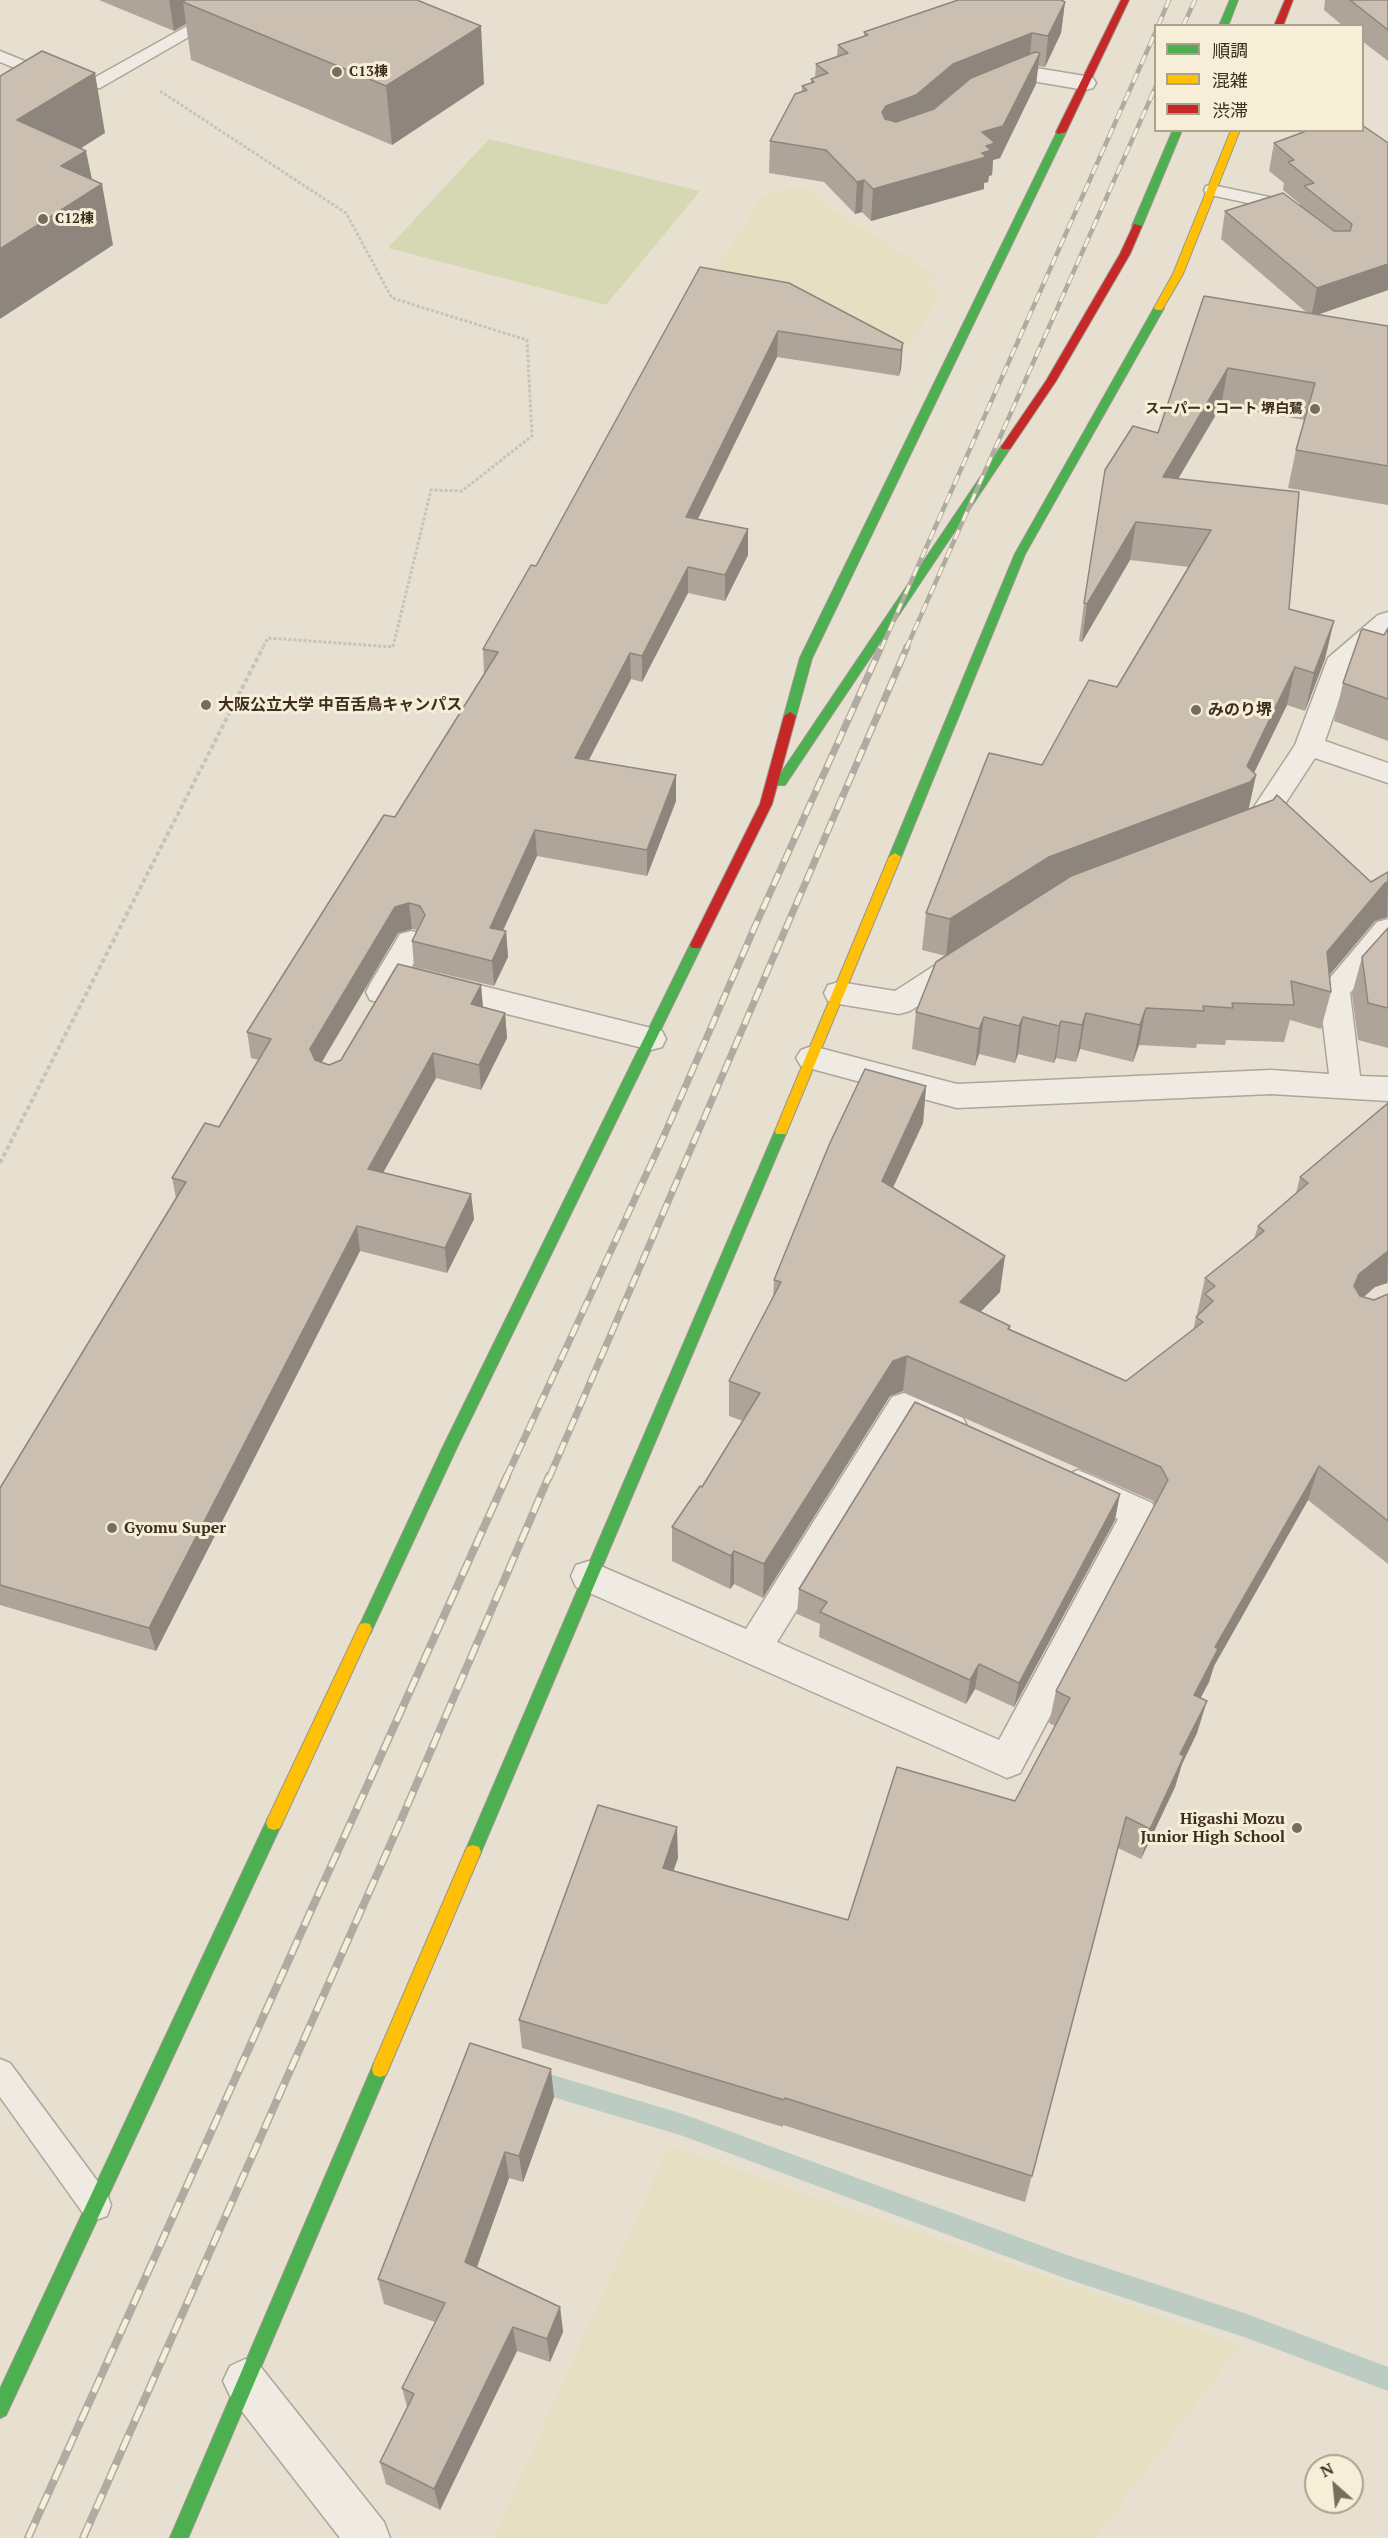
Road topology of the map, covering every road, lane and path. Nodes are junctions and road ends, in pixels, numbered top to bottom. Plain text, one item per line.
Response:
1 (245, 0) edge
2 (1125, 0) edge
3 (1234, 0) edge
4 (1289, 0) edge
5 (1224, 24) edge
6 (1279, 24) edge
7 (0, 56) edge
8 (124, 68) junction
9 (1085, 83) junction
10 (979, 95) edge
11 (1177, 132) edge
12 (1235, 132) edge
13 (1212, 190) junction
14 (1302, 228) edge
15 (1388, 621) edge
16 (1309, 746) junction
17 (1388, 773) edge
18 (766, 804) junction
19 (1220, 841) edge
20 (1388, 930) edge
21 (411, 942) edge
22 (986, 947) edge
23 (392, 974) junction
24 (839, 993) junction
25 (368, 1015) edge
26 (651, 1039) junction
27 (812, 1058) junction
28 (1346, 1087) junction
29 (1388, 1089) edge
30 (0, 1163) edge
31 (979, 1441) edge
32 (1044, 1470) edge
33 (589, 1576) junction
34 (753, 1649) junction
35 (0, 2073) edge
36 (96, 2205) junction
37 (245, 2381) junction
38 (0, 2409) edge
39 (179, 2538) edge
40 (368, 2538) edge

1 - 8 lane
2 - 9 street
3 - 5 street
4 - 6 street
7 - 8 lane
8 - 30 path
9 - 10 street
9 - 18 street
11 - 18 street
12 - 13 street
13 - 14 lane
13 - 24 street
15 - 16 street
16 - 17 street
16 - 19 street
18 - 26 street
20 - 28 street
21 - 23 street
22 - 24 street
23 - 25 street
23 - 26 street
24 - 27 street
26 - 36 street
27 - 28 street
27 - 33 street
28 - 29 street
31 - 34 street
32 - 34 street
33 - 34 street
33 - 37 street
35 - 36 lane
36 - 38 street
37 - 39 street
37 - 40 street

